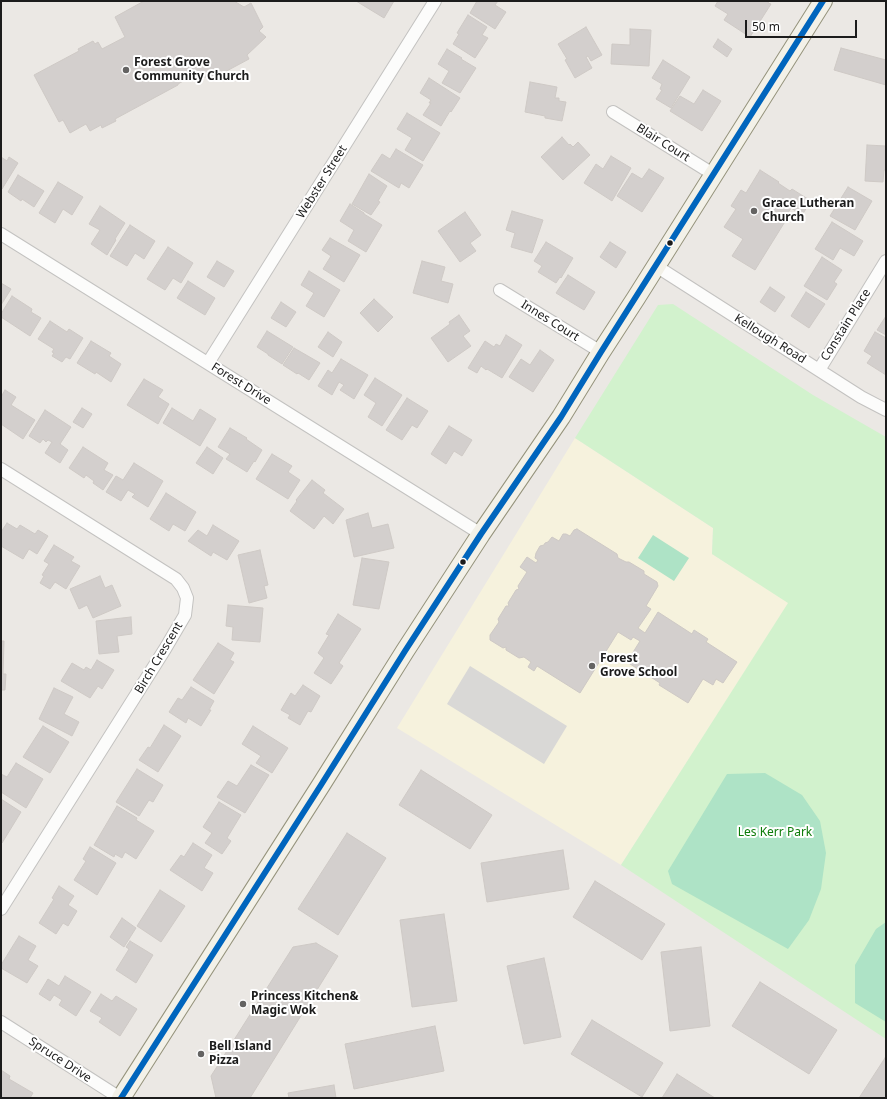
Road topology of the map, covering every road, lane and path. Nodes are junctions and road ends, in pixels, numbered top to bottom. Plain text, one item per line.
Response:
1 (435, 1) edge
2 (816, 1) edge
3 (823, 1) edge
4 (836, 1) edge
5 (800, 39) junction
6 (614, 112) dead end
7 (714, 174) junction
8 (1, 234) edge
9 (886, 261) edge
10 (656, 266) junction
11 (500, 290) dead end
12 (601, 352) junction
13 (208, 363) junction
14 (819, 370) junction
15 (886, 410) edge
16 (1, 468) edge
17 (481, 534) junction
18 (1, 909) edge
19 (1, 1022) edge
20 (121, 1098) edge

1 - 13 street, Webster Street
2 - 5 street
3 - 5 street
4 - 5 street
5 - 7 street
6 - 7 street, Blair Court
7 - 10 street
8 - 13 street, Forest Drive
9 - 14 street, Constain Place
10 - 12 street
10 - 14 street, Kellough Road
11 - 12 street, Innes Court
12 - 17 street
13 - 17 street, Forest Drive
14 - 15 street, Kellough Road
16 - 18 street, Birch Crescent
17 - 20 street
19 - 20 street, Spruce Drive

